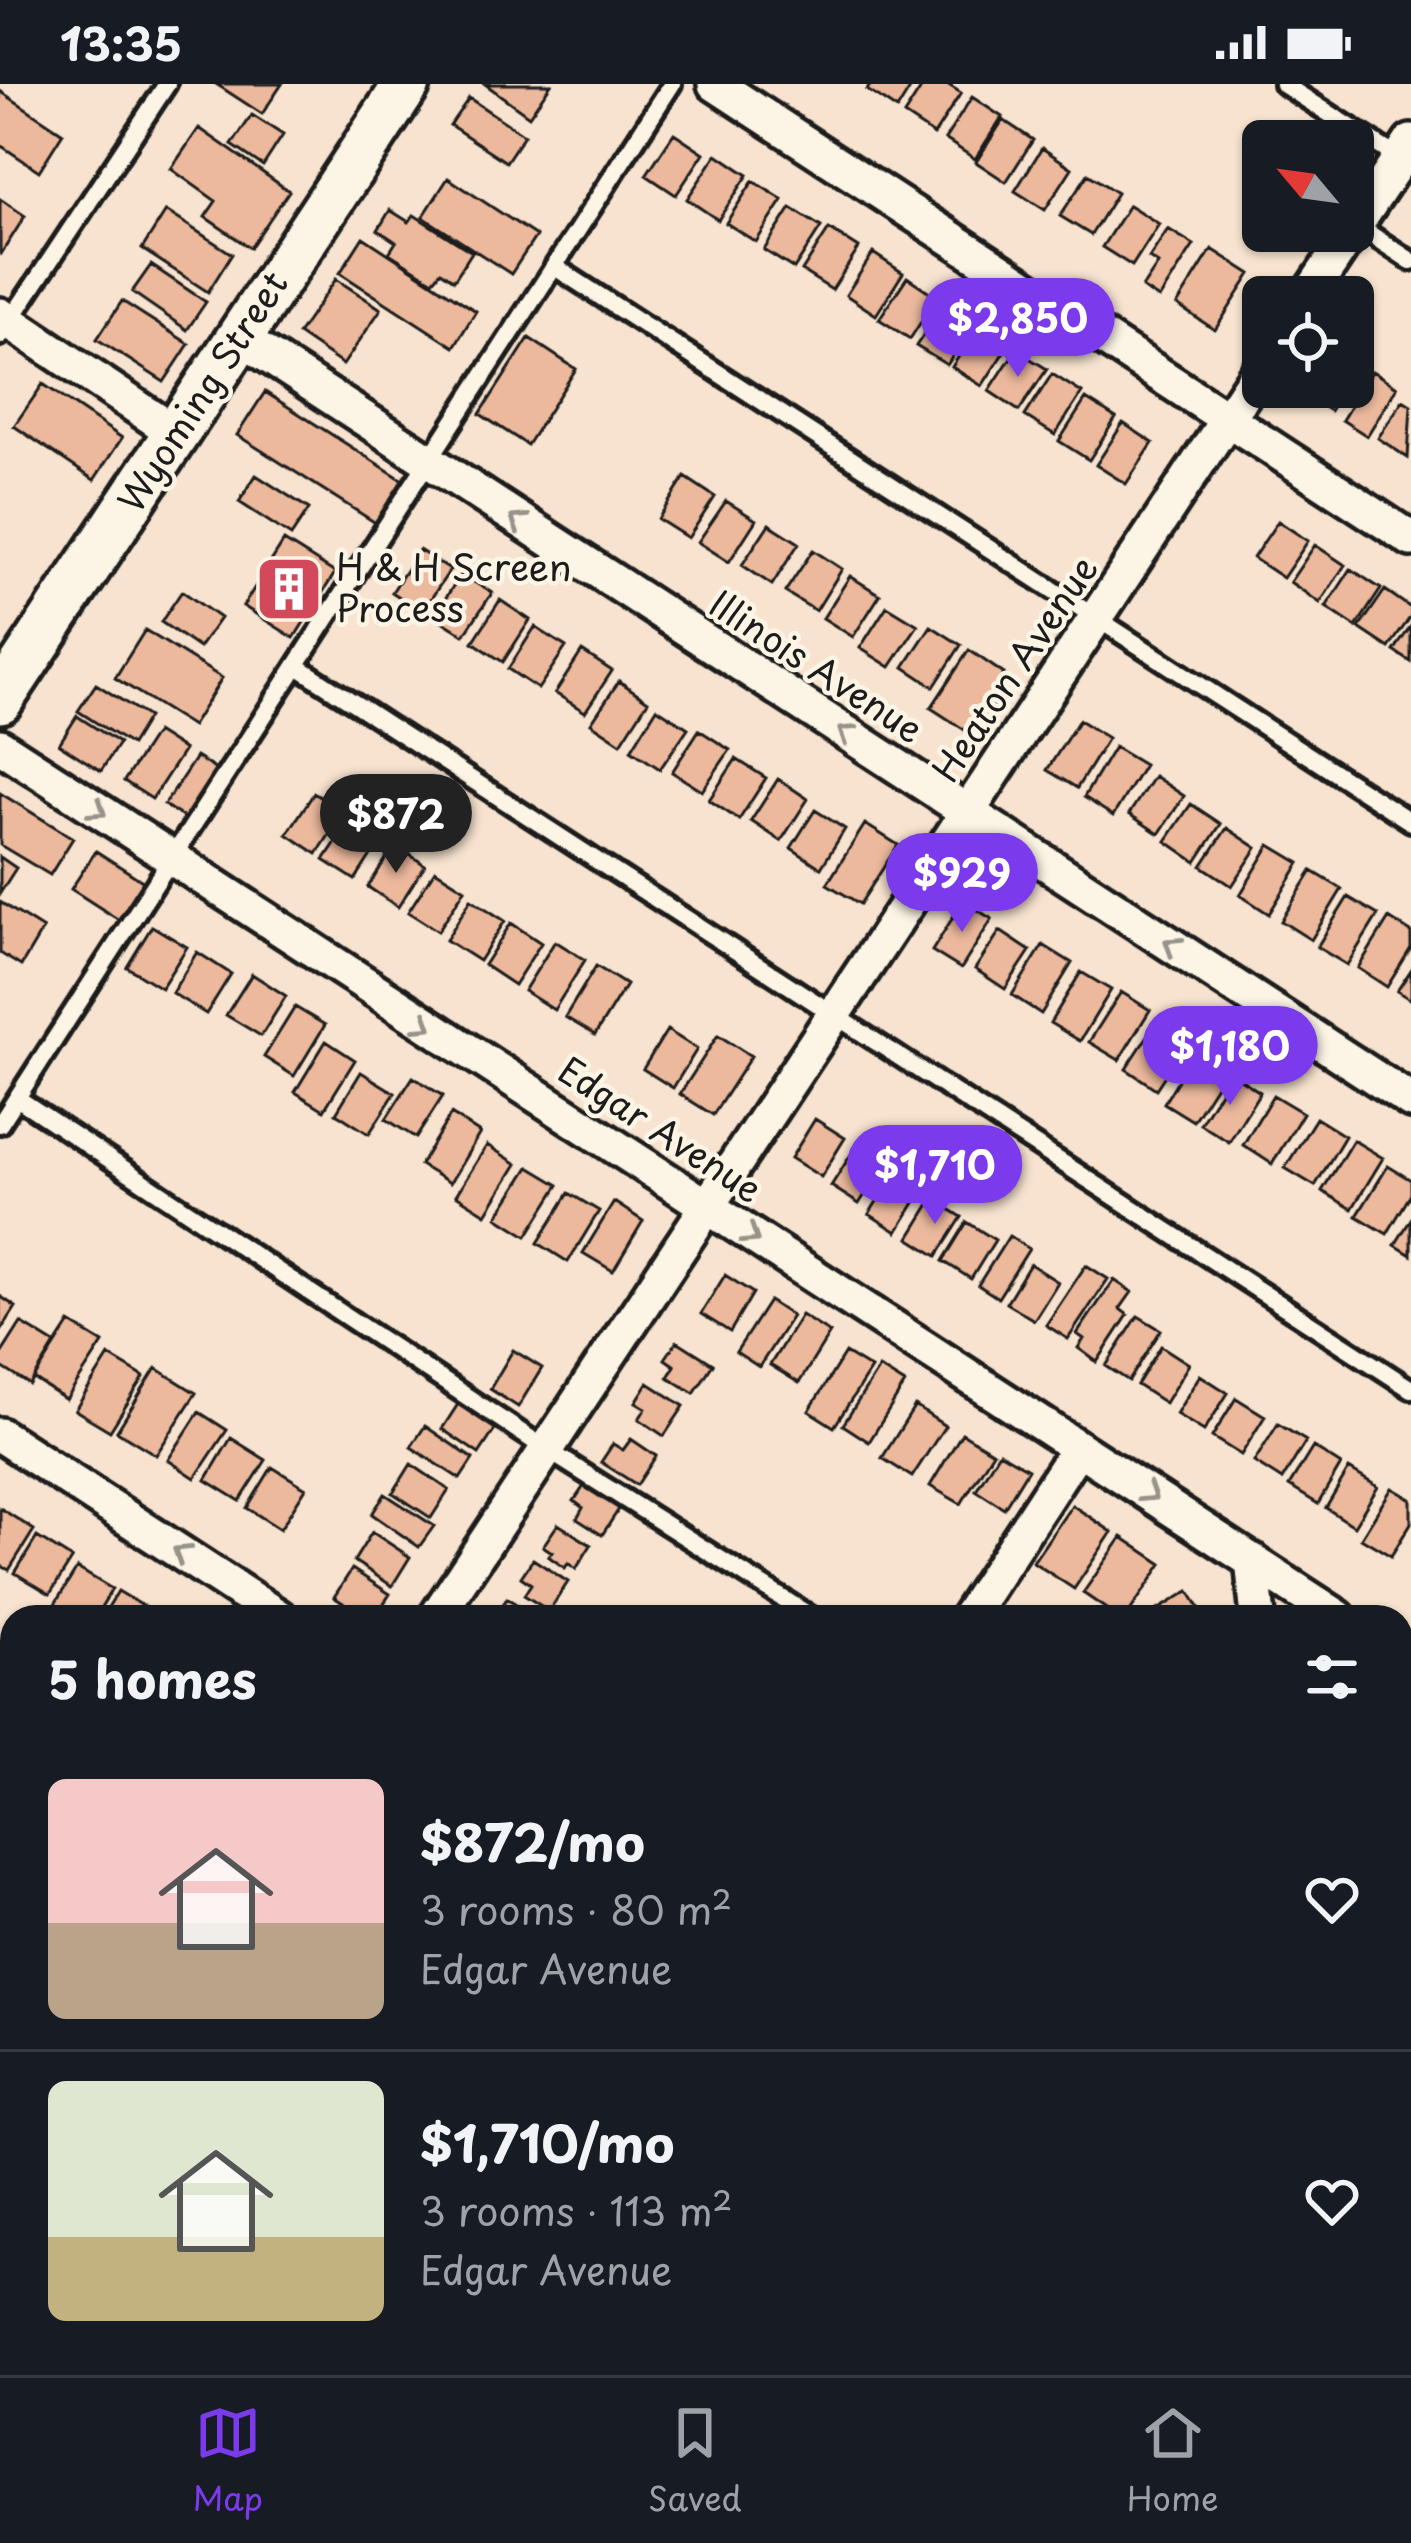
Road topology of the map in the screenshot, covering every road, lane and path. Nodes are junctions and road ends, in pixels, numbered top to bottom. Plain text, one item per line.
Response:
1 (167, 84) edge
2 (407, 84) edge
3 (672, 84) edge
4 (716, 84) edge
5 (1282, 84) edge
6 (1405, 150) edge
7 (1374, 197) edge
8 (1374, 240) edge
9 (1411, 261) edge
10 (555, 267) junction
11 (3, 324) edge
12 (239, 337) junction
13 (1242, 397) edge
14 (1228, 419) junction
15 (176, 434) junction
16 (429, 463) junction
17 (1411, 539) edge
18 (1096, 617) junction
19 (297, 666) junction
20 (0, 700) edge
21 (0, 746) edge
22 (967, 811) junction
23 (1411, 822) edge
24 (172, 860) junction
25 (833, 1013) junction
26 (17, 1098) junction
27 (1411, 1101) edge
28 (0, 1124) edge
29 (706, 1206) junction
30 (1411, 1389) edge
31 (0, 1436) edge
32 (1078, 1448) junction
33 (546, 1449) junction
34 (1252, 1560) junction
35 (261, 1605) edge
36 (444, 1605) edge
37 (793, 1605) edge
38 (976, 1605) edge
39 (1257, 1605) edge
40 (1320, 1605) edge

1 - 11 lane
2 - 12 street, Wyoming Street
3 - 10 lane
4 - 14 street
5 - 6 lane
6 - 7 street
8 - 9 lane
10 - 16 lane
10 - 18 lane
11 - 15 street
12 - 15 street, Wyoming Street
12 - 16 street, Illinois Avenue
13 - 14 street, Heaton Avenue
14 - 17 street
14 - 18 street, Heaton Avenue
15 - 20 street, Wyoming Street
16 - 19 lane
22 -> 16 street, Illinois Avenue
18 - 22 street, Heaton Avenue
18 - 23 lane
19 - 24 lane
19 - 25 lane
21 -> 24 street, Edgar Avenue
22 - 25 street, Heaton Avenue
27 -> 22 street, Illinois Avenue
24 - 26 lane
24 -> 29 street, Edgar Avenue
25 - 29 street, Heaton Avenue
25 - 30 lane
26 - 28 lane
26 - 33 lane
29 -> 32 street, Edgar Avenue
29 - 33 street, Heaton Avenue
35 -> 31 street
32 -> 34 street, Edgar Avenue
32 - 38 street
33 - 36 street, Heaton Avenue
33 - 37 lane
34 - 39 street
34 - 40 street, Edgar Avenue

